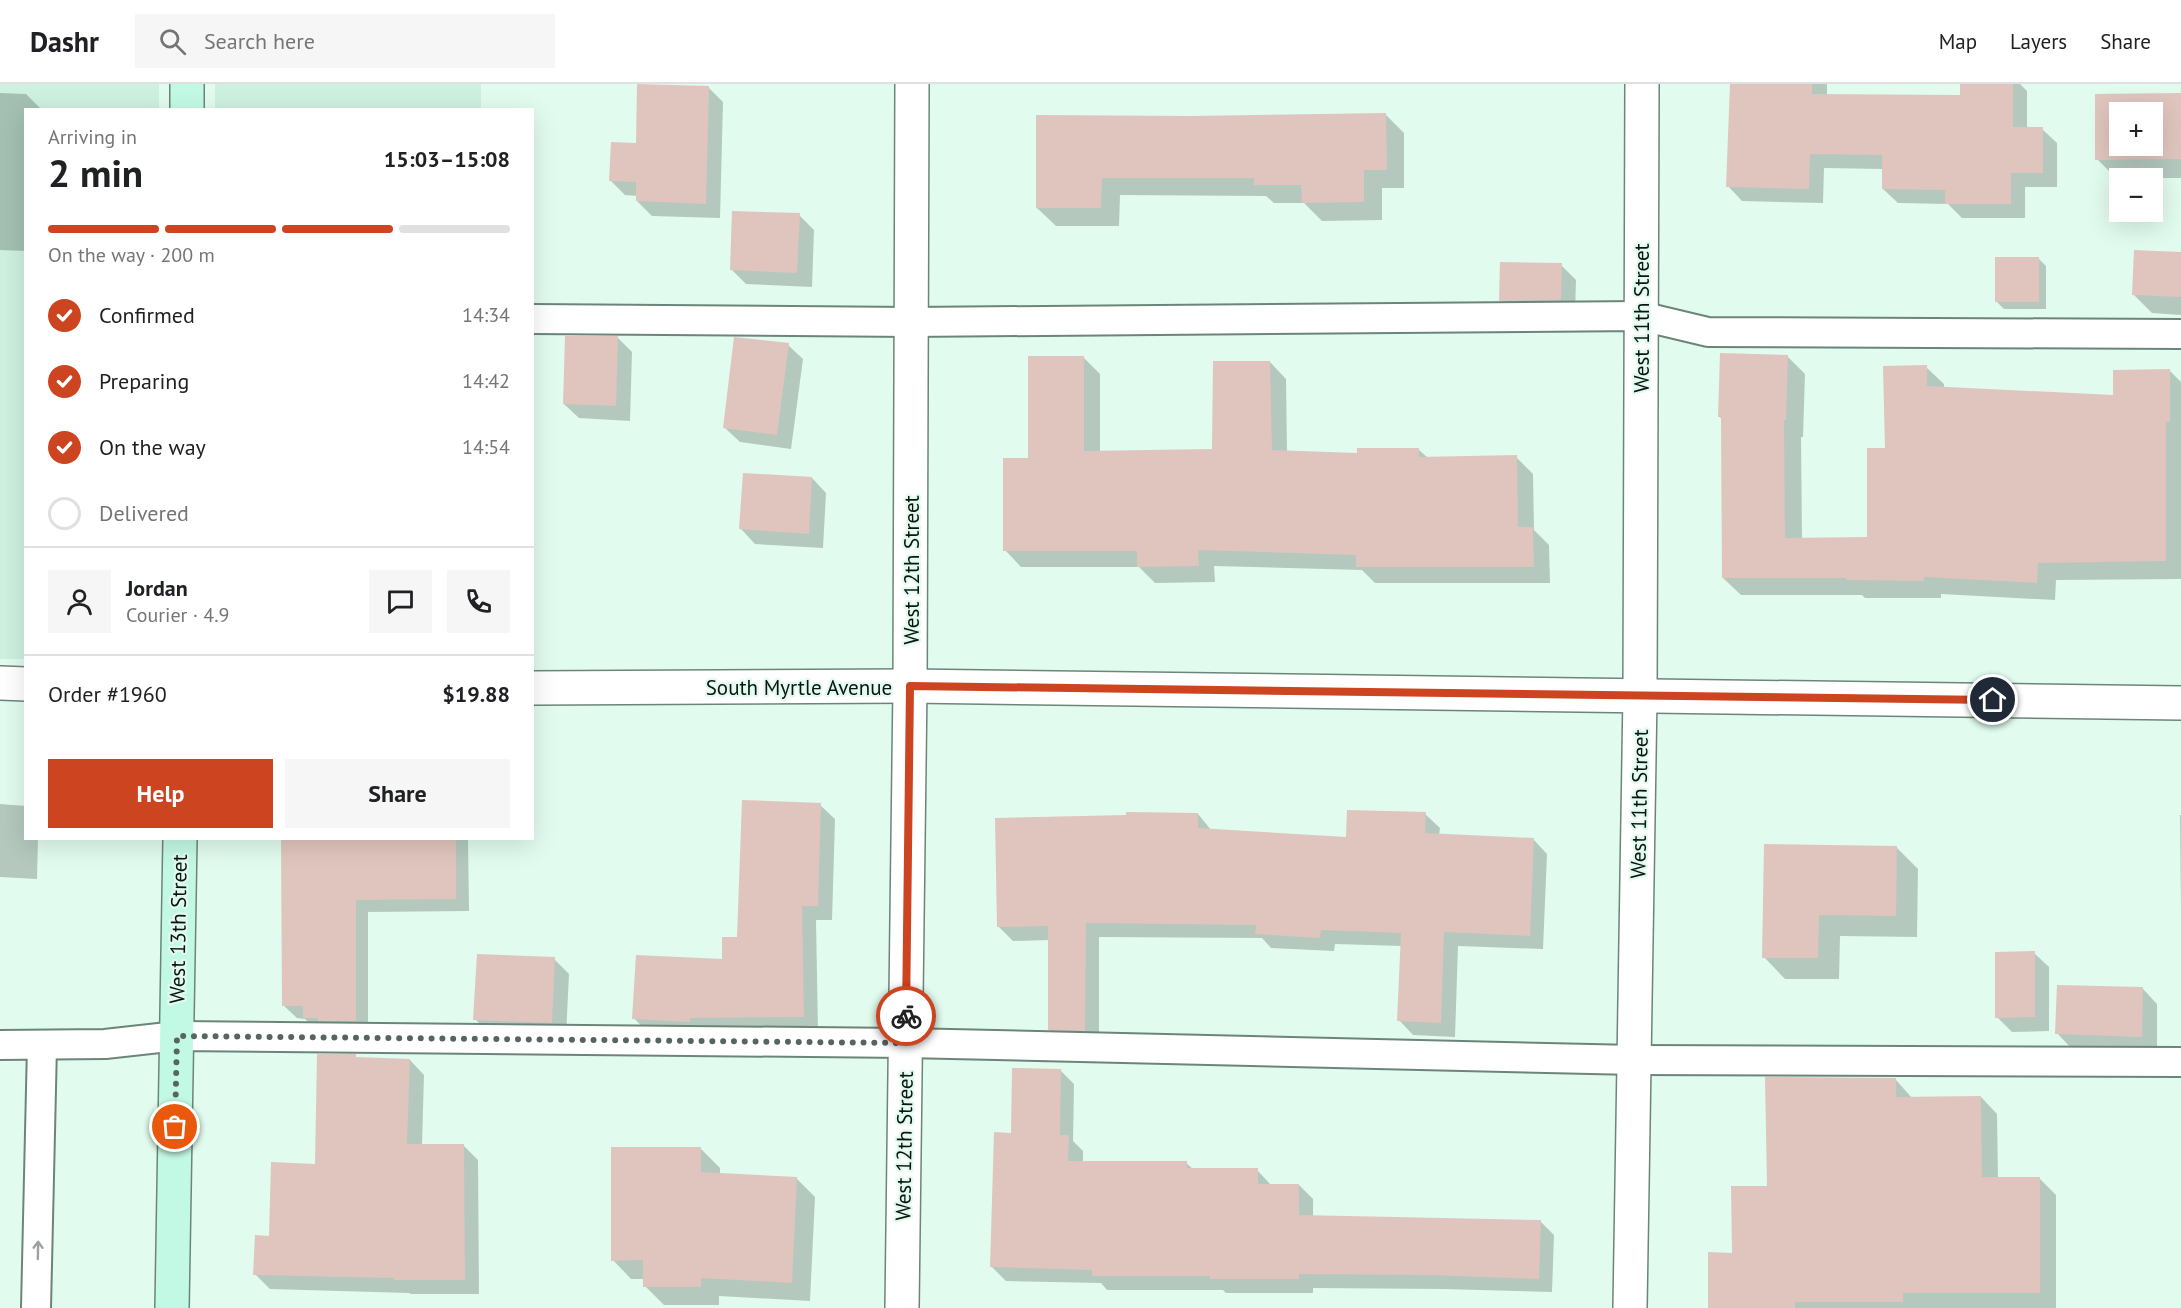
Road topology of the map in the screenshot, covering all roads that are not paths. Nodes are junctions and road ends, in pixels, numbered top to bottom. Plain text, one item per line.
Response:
1 (187, 84) edge
2 (912, 84) edge
3 (1642, 84) edge
4 (187, 108) edge
5 (1641, 316) junction
6 (534, 319) edge
7 (911, 322) junction
8 (2181, 334) edge
9 (0, 683) edge
10 (24, 684) edge
11 (910, 686) junction
12 (534, 688) edge
13 (1640, 695) junction
14 (2181, 703) edge
15 (180, 840) edge
16 (177, 1036) junction
17 (906, 1043) junction
18 (0, 1045) edge
19 (42, 1045) junction
20 (1635, 1060) junction
21 (2181, 1062) edge
22 (36, 1308) edge
23 (172, 1308) edge
24 (902, 1308) edge
25 (1630, 1308) edge

1 - 4 main road
2 - 7 street, West 12th Street
3 - 5 street, West 11th Street
5 - 7 lane
5 - 8 lane
5 - 13 street, West 11th Street
6 - 7 lane
7 - 11 street, West 12th Street
9 - 10 street
11 - 12 street, South Myrtle Avenue
11 - 13 street, South Myrtle Avenue
11 - 17 street, West 12th Street
13 - 14 street, South Myrtle Avenue
13 - 20 street, West 11th Street
15 - 16 main road, West 13th Street
16 - 17 lane
16 - 19 lane
16 - 23 main road, West 13th Street
17 - 20 lane
17 - 24 street, West 12th Street
18 - 19 lane
22 -> 19 lane
20 - 21 lane
20 - 25 street, West 11th Street

